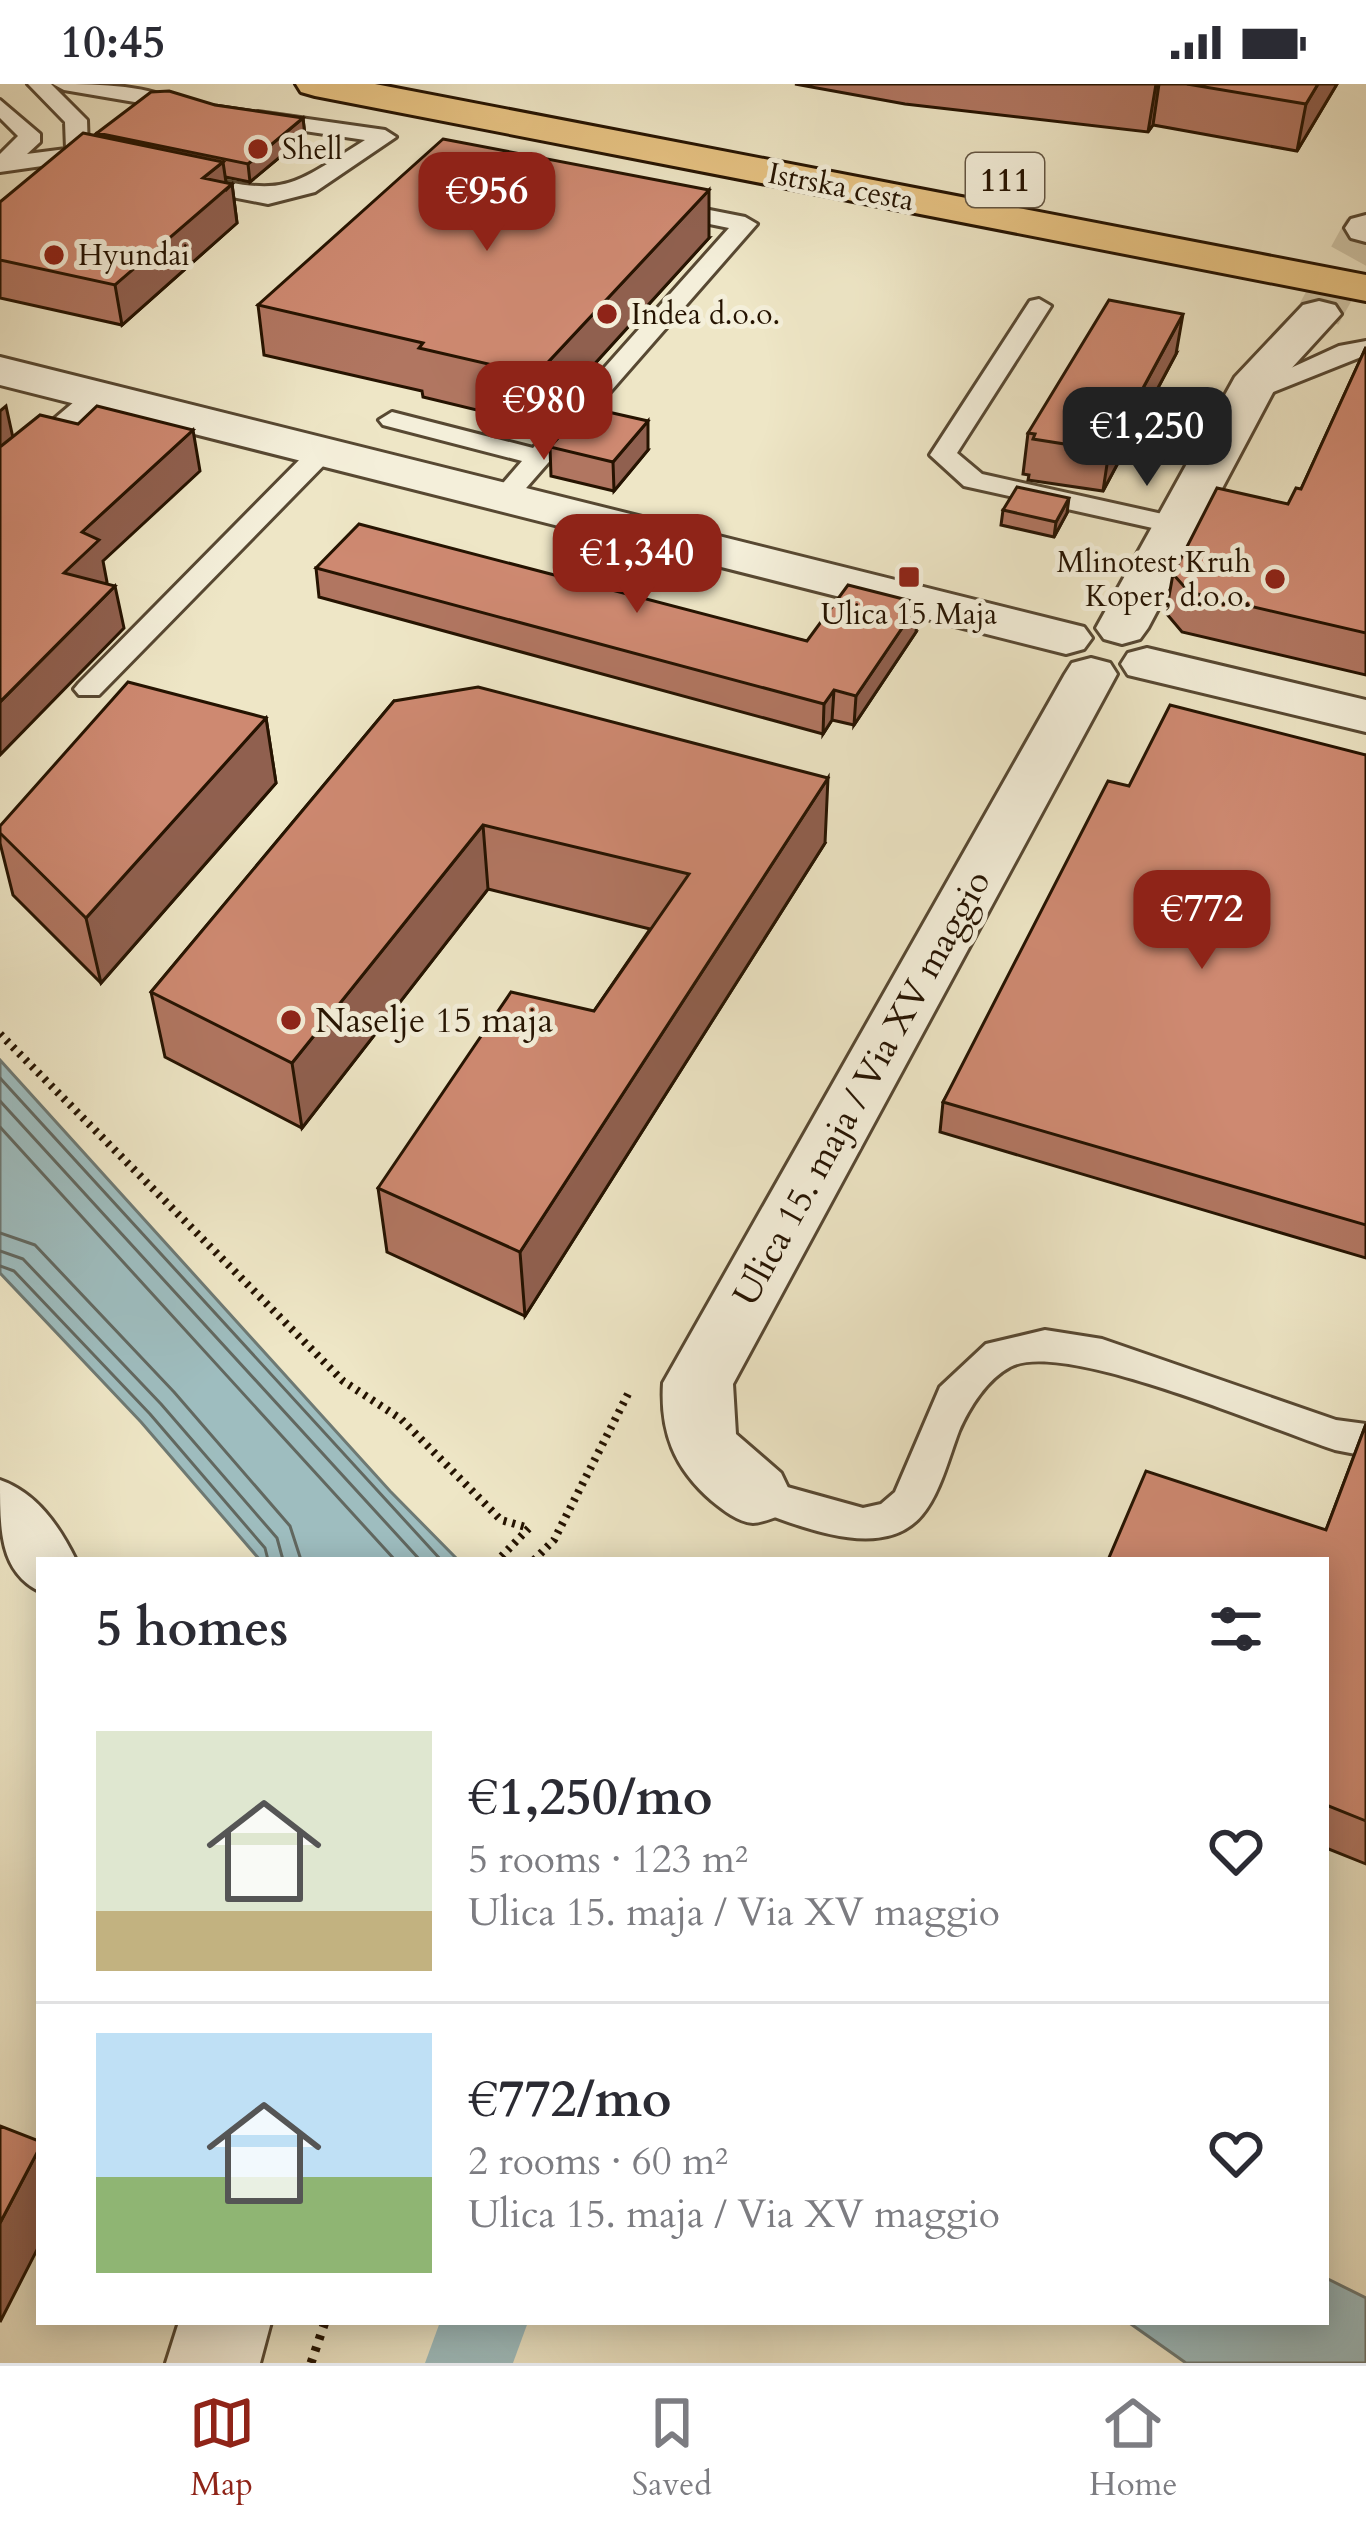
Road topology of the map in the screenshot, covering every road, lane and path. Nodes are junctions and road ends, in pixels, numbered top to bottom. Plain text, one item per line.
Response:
1 (38, 84) edge
2 (64, 84) edge
3 (315, 84) edge
4 (507, 84) edge
5 (164, 101) edge
6 (6, 112) edge
7 (239, 115) edge
8 (385, 136) junction
9 (608, 142) junction
10 (77, 154) junction
11 (2, 164) edge
12 (123, 169) edge
13 (164, 177) edge
14 (56, 183) edge
15 (638, 202) edge
16 (1366, 249) edge
17 (1366, 288) edge
18 (1040, 306) dead end
19 (1319, 314) tunnel mouth
20 (1366, 348) edge
21 (0, 370) edge
22 (1250, 393) junction
23 (97, 395) junction
24 (392, 420) dead end
25 (323, 451) junction
26 (539, 457) junction
27 (0, 478) edge
28 (504, 497) junction
29 (1175, 525) junction
30 (1106, 651) junction
31 (89, 688) dead end
32 (1366, 716) edge
33 (0, 1034) edge
34 (1366, 1440) edge
35 (755, 1494) joint
36 (0, 1510) edge
37 (554, 1540) dead end
38 (38, 1557) edge
39 (501, 1557) edge
40 (537, 1557) edge
41 (224, 2325) edge
42 (325, 2325) edge
43 (214, 2363) edge
44 (311, 2363) edge

1 - 10 lane
2 - 5 lane
3 - 9 highway, Istrska cesta / 111
4 - 16 highway, Istrska cesta / 111
6 - 11 lane
7 - 8 lane
8 - 9 highway
8 - 13 lane
9 - 17 highway, Istrska cesta / 111
10 - 11 lane
10 - 12 lane
10 - 14 lane
15 - 26 lane
18 - 29 lane
19 - 22 street, Ulica 15. maja / Via XV maggio
20 - 22 lane
21 - 23 street
22 - 29 street, Ulica 15. maja / Via XV maggio
23 - 25 street
23 - 27 lane
24 - 26 lane
25 - 28 street
25 - 31 lane
26 - 28 lane
28 - 30 street
29 - 30 street, Ulica 15. maja / Via XV maggio
30 - 32 street
30 - 35 street, Ulica 15. maja / Via XV maggio
33 - 39 path
34 - 35 lane
36 - 38 street
37 - 40 path
41 - 43 street
42 - 44 path

